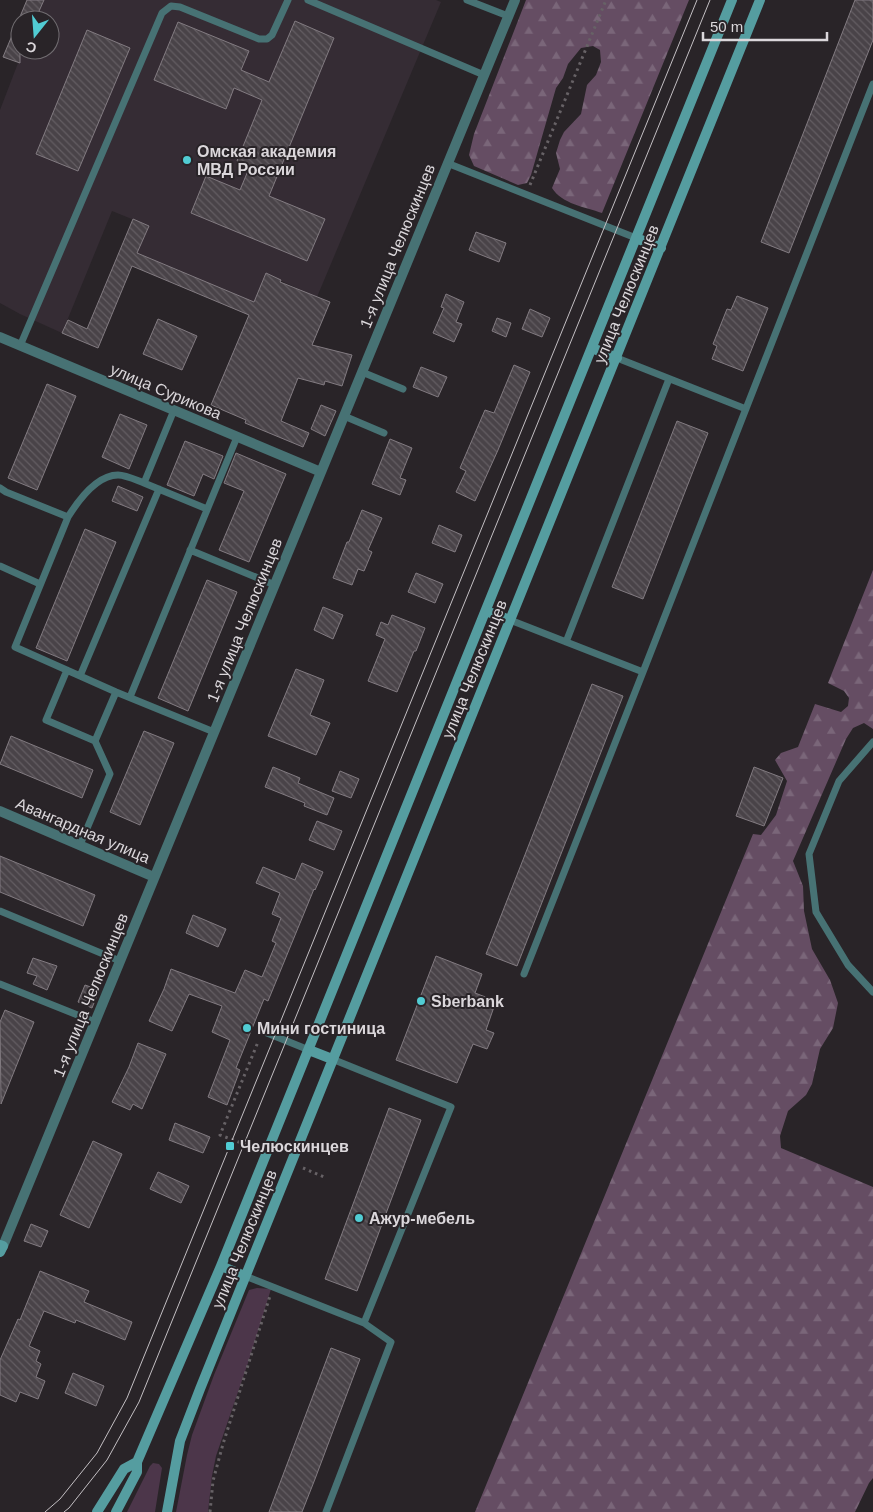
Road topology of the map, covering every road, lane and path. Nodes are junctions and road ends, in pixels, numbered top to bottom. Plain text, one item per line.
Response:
1 (288, 0) edge
2 (308, 0) edge
3 (467, 0) edge
4 (515, 0) edge
5 (606, 0) edge
6 (732, 0) edge
7 (760, 0) edge
8 (508, 16) junction
9 (484, 75) junction
10 (873, 84) edge
11 (448, 163) junction
12 (526, 195) junction
13 (636, 238) junction
14 (661, 248) junction
15 (0, 337) edge
16 (20, 346) junction
17 (592, 348) junction
18 (617, 358) junction
19 (362, 372) junction
20 (669, 379) junction
21 (403, 388) dead end
22 (746, 409) junction
23 (174, 410) junction
24 (344, 416) junction
25 (384, 432) dead end
26 (237, 437) junction
27 (321, 472) junction
28 (144, 483) junction
29 (0, 488) edge
30 (159, 489) junction
31 (208, 509) junction
32 (68, 517) junction
33 (190, 550) junction
34 (0, 566) edge
35 (40, 584) junction
36 (275, 584) junction
37 (486, 611) junction
38 (510, 620) junction
39 (566, 642) junction
40 (67, 670) junction
41 (643, 672) junction
42 (80, 676) junction
43 (116, 692) junction
44 (130, 698) junction
45 (214, 732) junction
46 (95, 741) junction
47 (873, 742) edge
48 (0, 811) edge
49 (80, 845) junction
50 (154, 877) junction
51 (0, 911) edge
52 (120, 961) junction
53 (524, 974) dead end
54 (0, 984) edge
55 (873, 992) edge
56 (95, 1022) junction
57 (262, 1031) joint
58 (309, 1050) junction
59 (332, 1059) junction
60 (252, 1148) dead end
61 (303, 1168) dead end
62 (324, 1177) dead end
63 (1, 1248) edge
64 (221, 1266) junction
65 (245, 1276) junction
66 (273, 1287) junction
67 (364, 1323) junction
68 (137, 1462) junction
69 (97, 1512) edge
70 (116, 1512) edge
71 (167, 1512) edge
72 (210, 1512) edge
73 (326, 1512) edge

1 - 16 lane
2 - 9 lane
3 - 8 lane
4 - 8 street, 1-я улица Челюскинцев
5 - 12 path
6 - 13 main road, улица Челюскинцев
7 - 14 main road, улица Челюскинцев
8 - 9 street, 1-я улица Челюскинцев
9 - 11 street, 1-я улица Челюскинцев
10 - 22 lane
11 - 12 lane
11 - 19 street, 1-я улица Челюскинцев
12 - 13 lane
13 - 14 main road
13 - 17 main road, улица Челюскинцев
14 - 18 main road, улица Челюскинцев
15 - 16 street, улица Сурикова
16 - 23 street, улица Сурикова
17 - 18 main road
17 - 37 main road, улица Челюскинцев
18 - 20 lane
18 - 38 main road, улица Челюскинцев
19 - 21 lane
19 - 24 street, 1-я улица Челюскинцев
20 - 22 lane
20 - 39 lane
22 - 41 lane
23 - 26 street, улица Сурикова
23 - 28 lane
24 - 25 lane
24 - 27 street, 1-я улица Челюскинцев
26 - 27 street, улица Сурикова
26 - 31 lane
27 - 36 street, 1-я улица Челюскинцев
28 - 30 lane
28 - 32 lane
29 - 32 lane
30 - 31 lane
30 - 42 lane
31 - 33 lane
32 - 35 lane
33 - 36 lane
33 - 44 lane
34 - 35 lane
35 - 40 lane
36 - 45 street, 1-я улица Челюскинцев
37 - 38 main road
37 - 58 main road, улица Челюскинцев
38 - 39 lane
38 - 59 main road, улица Челюскинцев
39 - 41 lane
40 - 42 lane
40 - 46 lane
41 - 53 lane
42 - 43 lane
43 - 44 lane
43 - 46 lane
44 - 45 lane
45 - 50 street, 1-я улица Челюскинцев
46 - 49 lane
47 - 55 lane
48 - 49 street, Авангардная улица
49 - 50 street, Авангардная улица
50 - 52 street, 1-я улица Челюскинцев
51 - 52 lane
52 - 56 street, 1-я улица Челюскинцев
54 - 56 lane
56 - 63 street, 1-я улица Челюскинцев
57 - 58 lane
57 - 60 path
58 - 59 main road
58 - 64 main road, улица Челюскинцев
59 - 65 main road, улица Челюскинцев
59 - 67 lane
61 - 62 path
64 - 65 main road
64 - 68 main road, улица Челюскинцев
65 - 66 lane
65 - 71 main road, улица Челюскинцев
66 - 67 lane
66 - 72 path
67 - 73 lane
68 - 69 main road
68 - 70 main road, улица Челюскинцев

